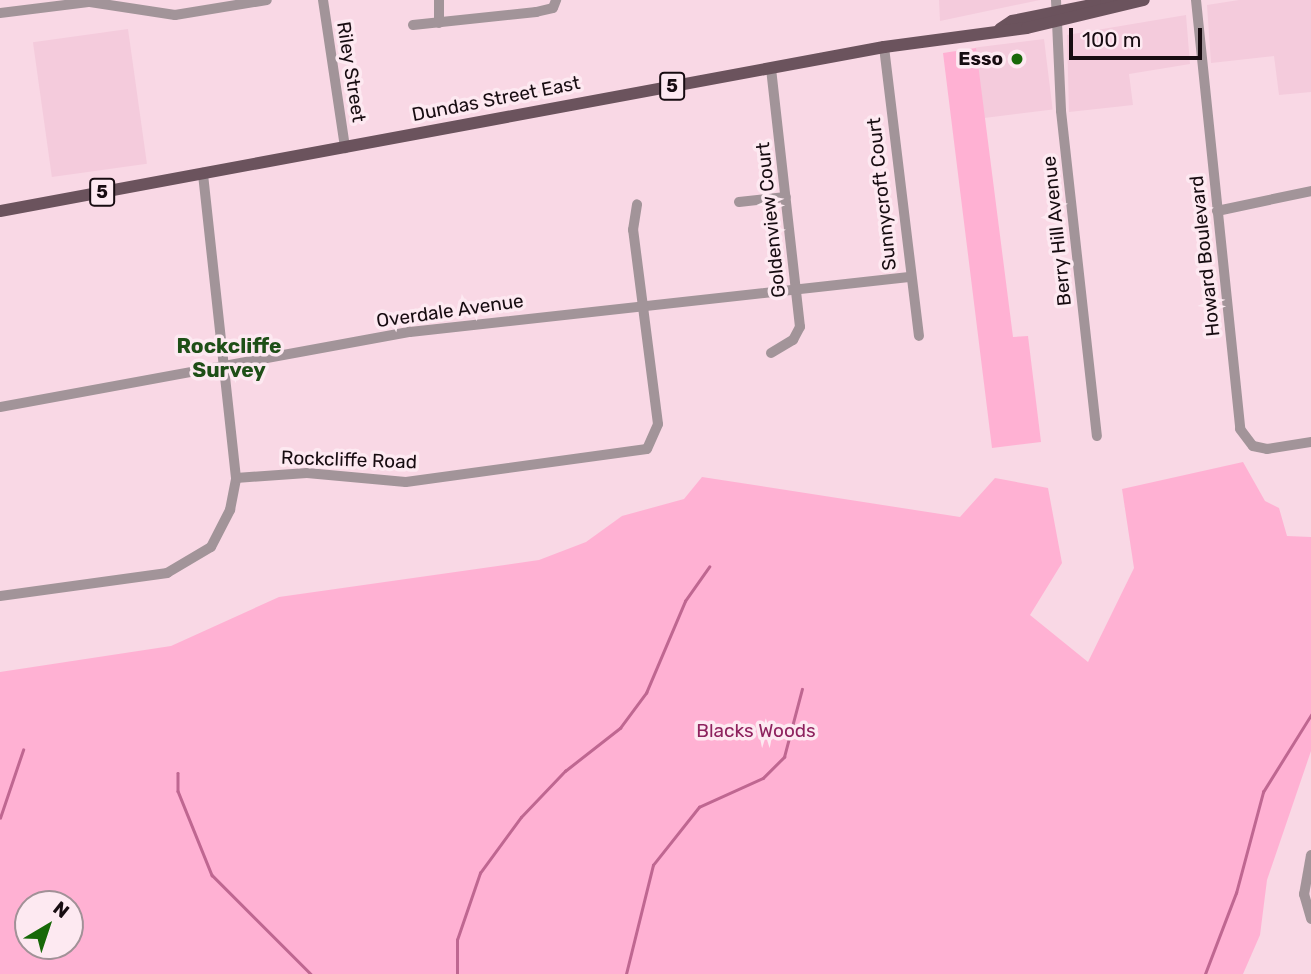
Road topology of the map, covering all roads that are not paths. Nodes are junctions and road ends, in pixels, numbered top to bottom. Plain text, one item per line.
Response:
1 (267, 0) edge
2 (323, 0) edge
3 (439, 0) edge
4 (556, 0) edge
5 (1144, 0) edge
6 (1196, 0) edge
7 (90, 1) edge
8 (200, 6) edge
9 (1058, 11) edge
10 (0, 13) edge
11 (439, 23) junction
12 (413, 25) dead end
13 (884, 47) junction
14 (771, 68) junction
15 (345, 149) junction
16 (203, 173) junction
17 (1311, 191) edge
18 (786, 197) junction
19 (739, 202) dead end
20 (637, 204) dead end
21 (0, 211) edge
22 (1217, 211) junction
23 (909, 277) junction
24 (796, 290) junction
25 (644, 305) junction
26 (919, 336) dead end
27 (771, 353) dead end
28 (226, 368) junction
29 (0, 407) edge
30 (1097, 436) dead end
31 (1311, 442) edge
32 (236, 478) junction
33 (0, 596) edge
34 (1311, 855) edge
35 (1311, 919) edge

1 - 8 street
2 - 15 street, Riley Street
3 - 11 street
4 - 11 street
5 - 9 main road, Dundas Street East / 5
6 - 22 street, Howard Boulevard
7 - 8 street
7 - 10 street
9 - 13 main road, Dundas Street East / 5
9 - 30 street, Berry Hill Avenue
11 - 12 street
13 - 14 main road, Dundas Street East / 5
13 - 23 street, Sunnycroft Court
14 - 15 main road, Dundas Street East / 5
14 - 18 street, Goldenview Court
15 - 16 main road, Dundas Street East / 5
16 - 21 main road, Dundas Street East / 5
16 - 28 street
17 - 22 street
18 - 19 street
18 - 24 street, Goldenview Court
20 - 25 street
22 - 31 street, Howard Boulevard
23 - 24 street, Overdale Avenue
23 - 26 street, Sunnycroft Court
24 - 25 street, Overdale Avenue
24 - 27 street, Goldenview Court
25 - 28 street, Overdale Avenue
25 - 32 street, Rockcliffe Road
28 - 29 street, Overdale Avenue
28 - 32 street
32 - 33 street
34 - 35 street

